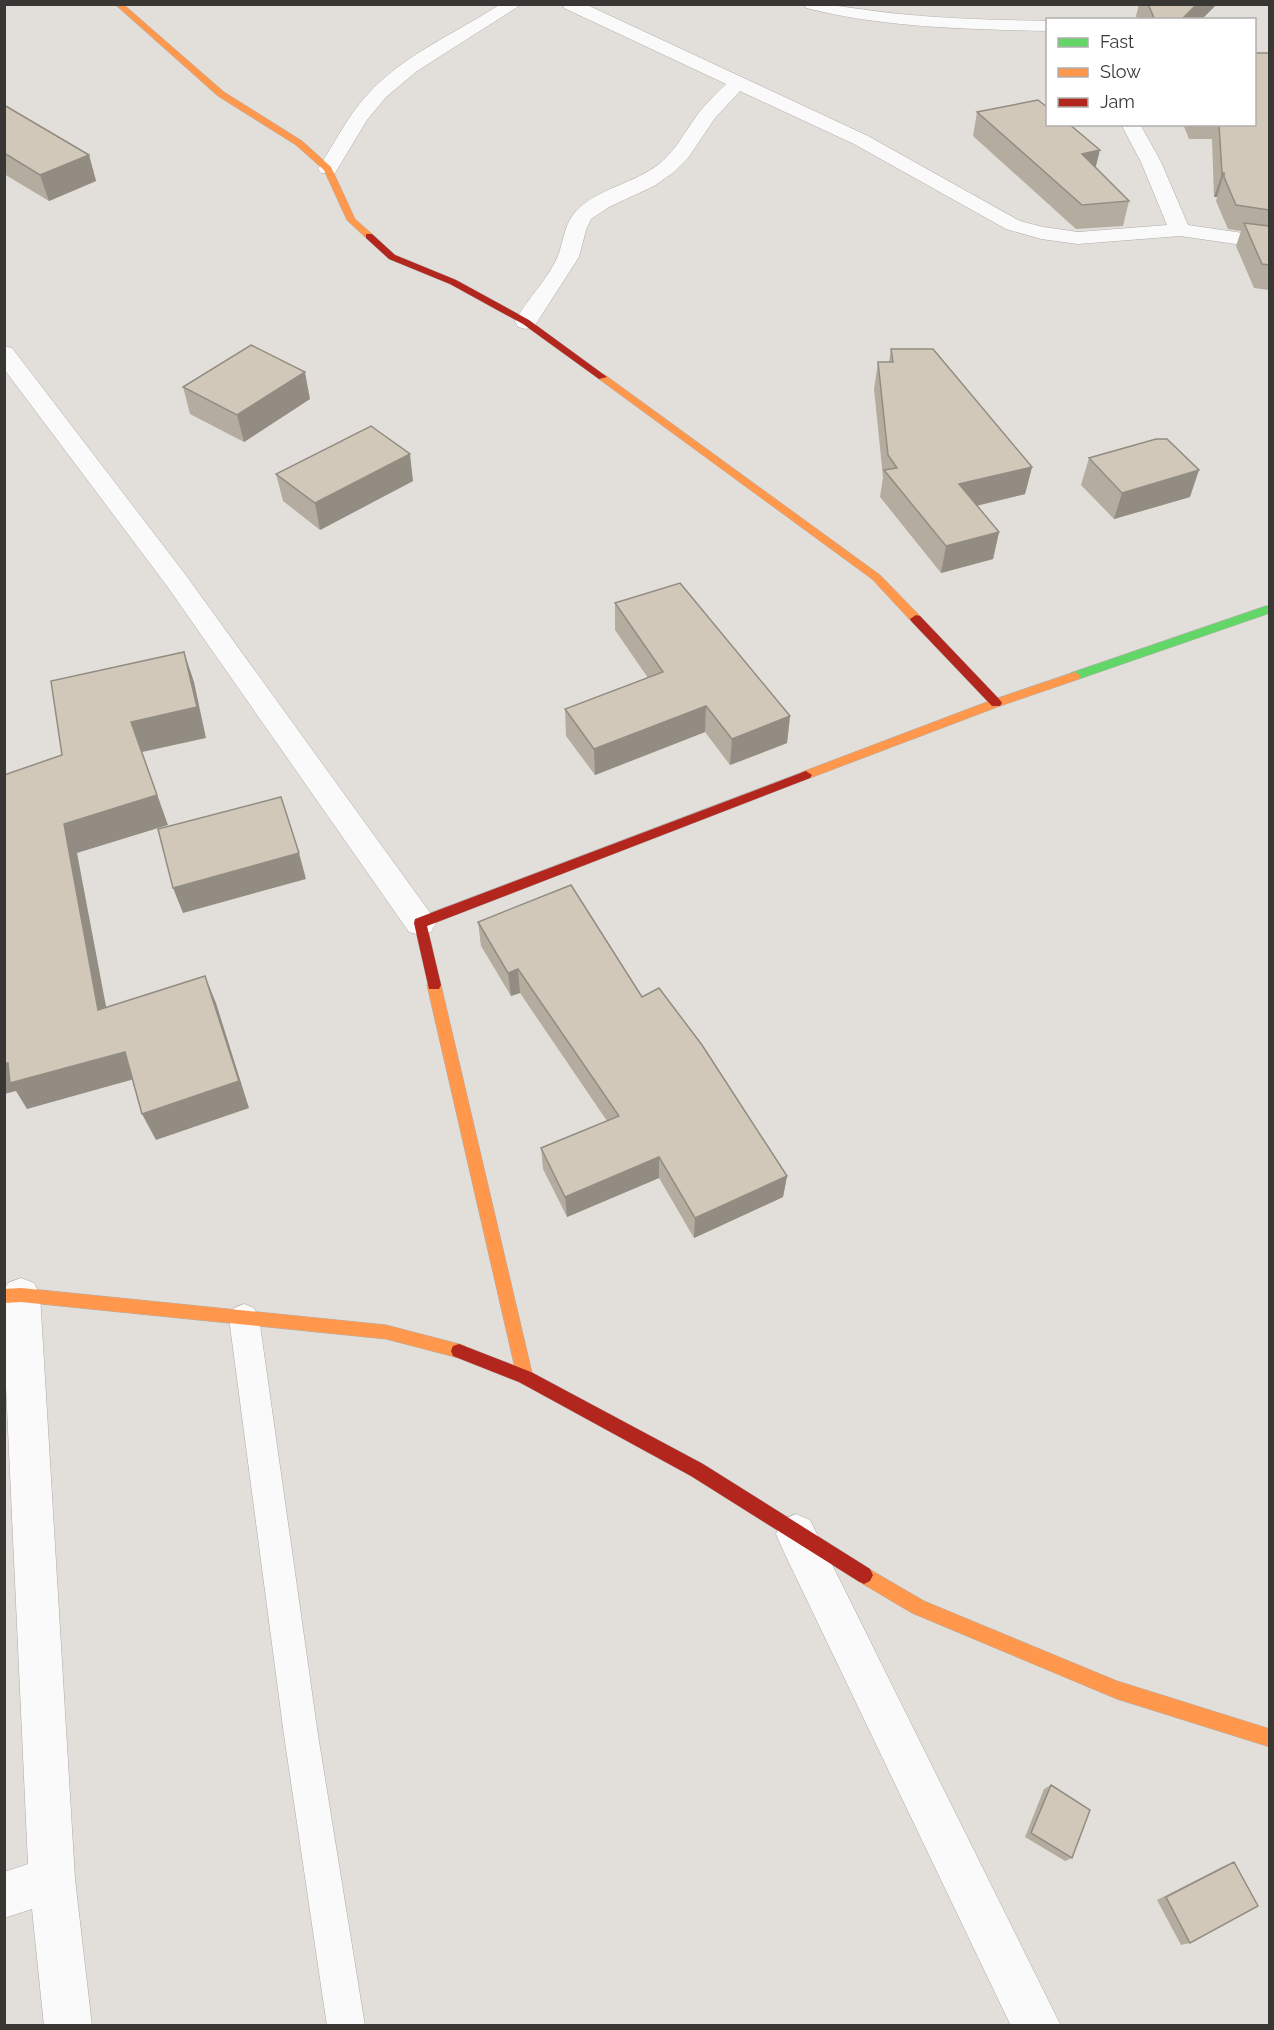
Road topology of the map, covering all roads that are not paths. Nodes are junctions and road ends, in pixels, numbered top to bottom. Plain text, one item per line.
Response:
1 (117, 4) edge
2 (514, 4) edge
3 (570, 4) edge
4 (812, 4) edge
5 (1046, 26) edge
6 (736, 84) junction
7 (1131, 126) edge
8 (328, 169) junction
9 (1180, 230) junction
10 (1269, 243) edge
11 (526, 322) junction
12 (4, 353) edge
13 (1269, 609) edge
14 (996, 703) junction
15 (420, 923) junction
16 (13, 1296) edge
17 (244, 1318) junction
18 (525, 1377) junction
19 (796, 1534) junction
20 (1269, 1738) edge
21 (52, 1879) junction
22 (4, 1895) edge
23 (68, 2025) edge
24 (346, 2025) edge
25 (1037, 2025) edge

1 - 8 street
2 - 8 street
3 - 6 street
4 - 5 street
6 - 9 street
6 - 11 street
7 - 9 street
8 - 11 street
9 - 10 street
11 - 14 street
12 - 15 street
13 - 14 street
14 - 15 street
15 - 18 street
16 - 17 street
16 - 21 street
17 - 18 street
17 - 24 lane
18 - 19 street
19 - 20 street
19 - 25 street
21 - 22 street
21 - 23 street

